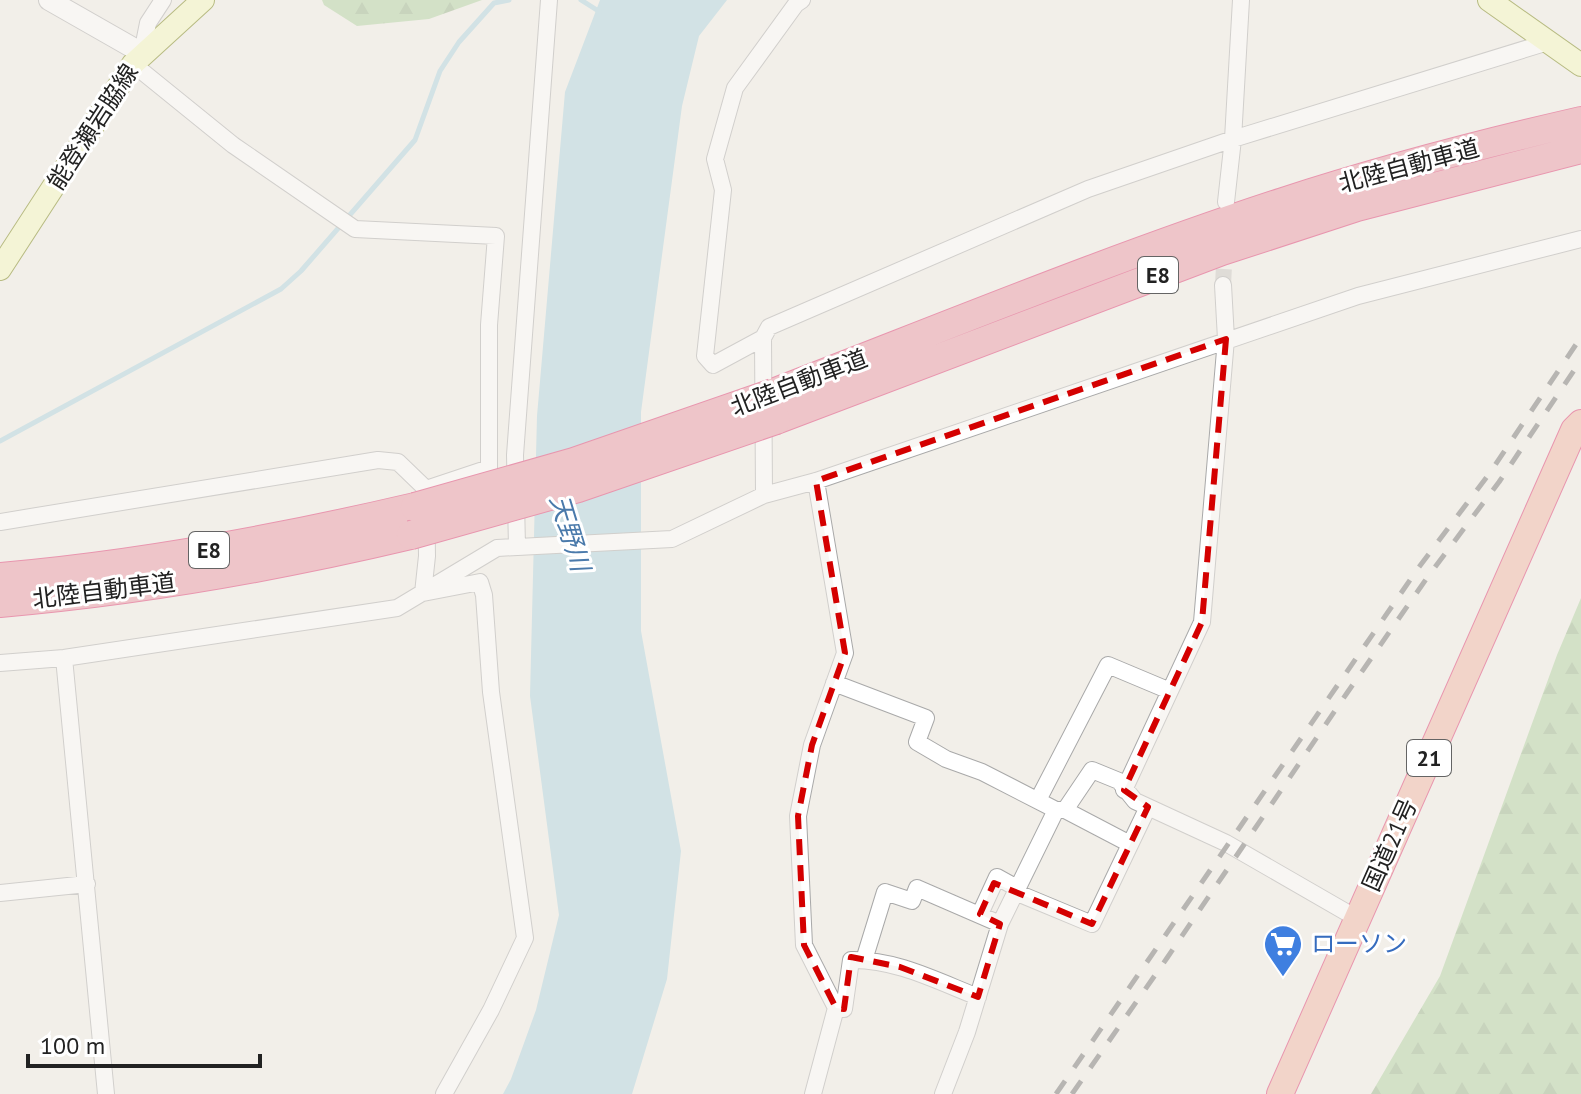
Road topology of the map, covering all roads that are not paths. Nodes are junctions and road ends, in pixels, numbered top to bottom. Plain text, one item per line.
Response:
1 (49, 0) edge
2 (163, 0) edge
3 (203, 0) edge
4 (549, 0) edge
5 (802, 0) edge
6 (1241, 0) edge
7 (1489, 0) edge
8 (1548, 42) junction
9 (137, 58) junction
10 (1581, 65) edge
11 (1581, 121) edge
12 (1233, 139) junction
13 (1581, 149) edge
14 (1545, 150) junction
15 (1581, 157) edge
16 (1226, 202) dead end
17 (1581, 239) edge
18 (0, 269) edge
19 (1223, 285) tunnel mouth
20 (763, 338) junction
21 (1226, 339) junction
22 (775, 406) junction
23 (1581, 423) edge
24 (816, 481) junction
25 (764, 495) junction
26 (417, 510) junction
27 (0, 522) edge
28 (517, 547) junction
29 (0, 577) edge
30 (423, 593) junction
31 (0, 603) edge
32 (64, 658) junction
33 (0, 663) edge
34 (834, 683) junction
35 (1170, 691) junction
36 (1124, 790) junction
37 (1038, 800) junction
38 (1148, 807) junction
39 (1060, 810) junction
40 (1130, 844) junction
41 (87, 884) junction
42 (1016, 890) junction
43 (0, 893) edge
44 (980, 914) junction
45 (1358, 919) junction
46 (1000, 924) junction
47 (864, 960) junction
48 (978, 997) junction
49 (836, 1008) junction
50 (106, 1094) edge
51 (444, 1094) edge
52 (813, 1094) edge
53 (943, 1094) edge
54 (1280, 1094) edge

1 - 9 street
2 - 9 street
3 - 9 main road, 能登瀬岩脇線
4 - 28 street
5 - 20 street
6 - 12 street
7 - 8 main road
8 - 10 main road
8 - 12 street
9 - 18 main road, 能登瀬岩脇線
9 - 26 street
11 - 14 highway, 北陸自動車道 / E8
12 - 16 street
12 - 20 street
13 - 14 highway, 北陸自動車道 / E8
14 - 15 highway
14 - 22 highway, 北陸自動車道 / E8
14 - 22 highway, 北陸自動車道 / E8
17 - 21 street
19 - 21 street
20 - 25 street
21 - 24 street
21 - 35 street
22 - 26 highway, 北陸自動車道 / E8, bridge
23 - 45 highway, 国道21号 / 21
24 - 25 street
24 - 34 street
25 - 28 street
26 - 27 street
26 - 29 highway, 北陸自動車道 / E8
26 - 30 street
26 - 31 highway, 北陸自動車道 / E8
28 - 30 street
30 - 32 street
30 - 51 street
32 - 33 street
32 - 41 street
34 - 37 street
34 - 49 street
35 - 36 street
35 - 37 street
36 - 38 street
36 - 39 street
37 - 39 street
38 - 40 street
38 - 45 street
39 - 40 street
39 - 42 street
40 - 42 street
41 - 43 street
41 - 50 street
42 - 44 street
42 - 46 street
44 - 46 street
44 - 47 street
45 - 54 highway, 国道21号 / 21
46 - 48 street
47 - 48 street
47 - 49 street
48 - 53 street
49 - 52 street

